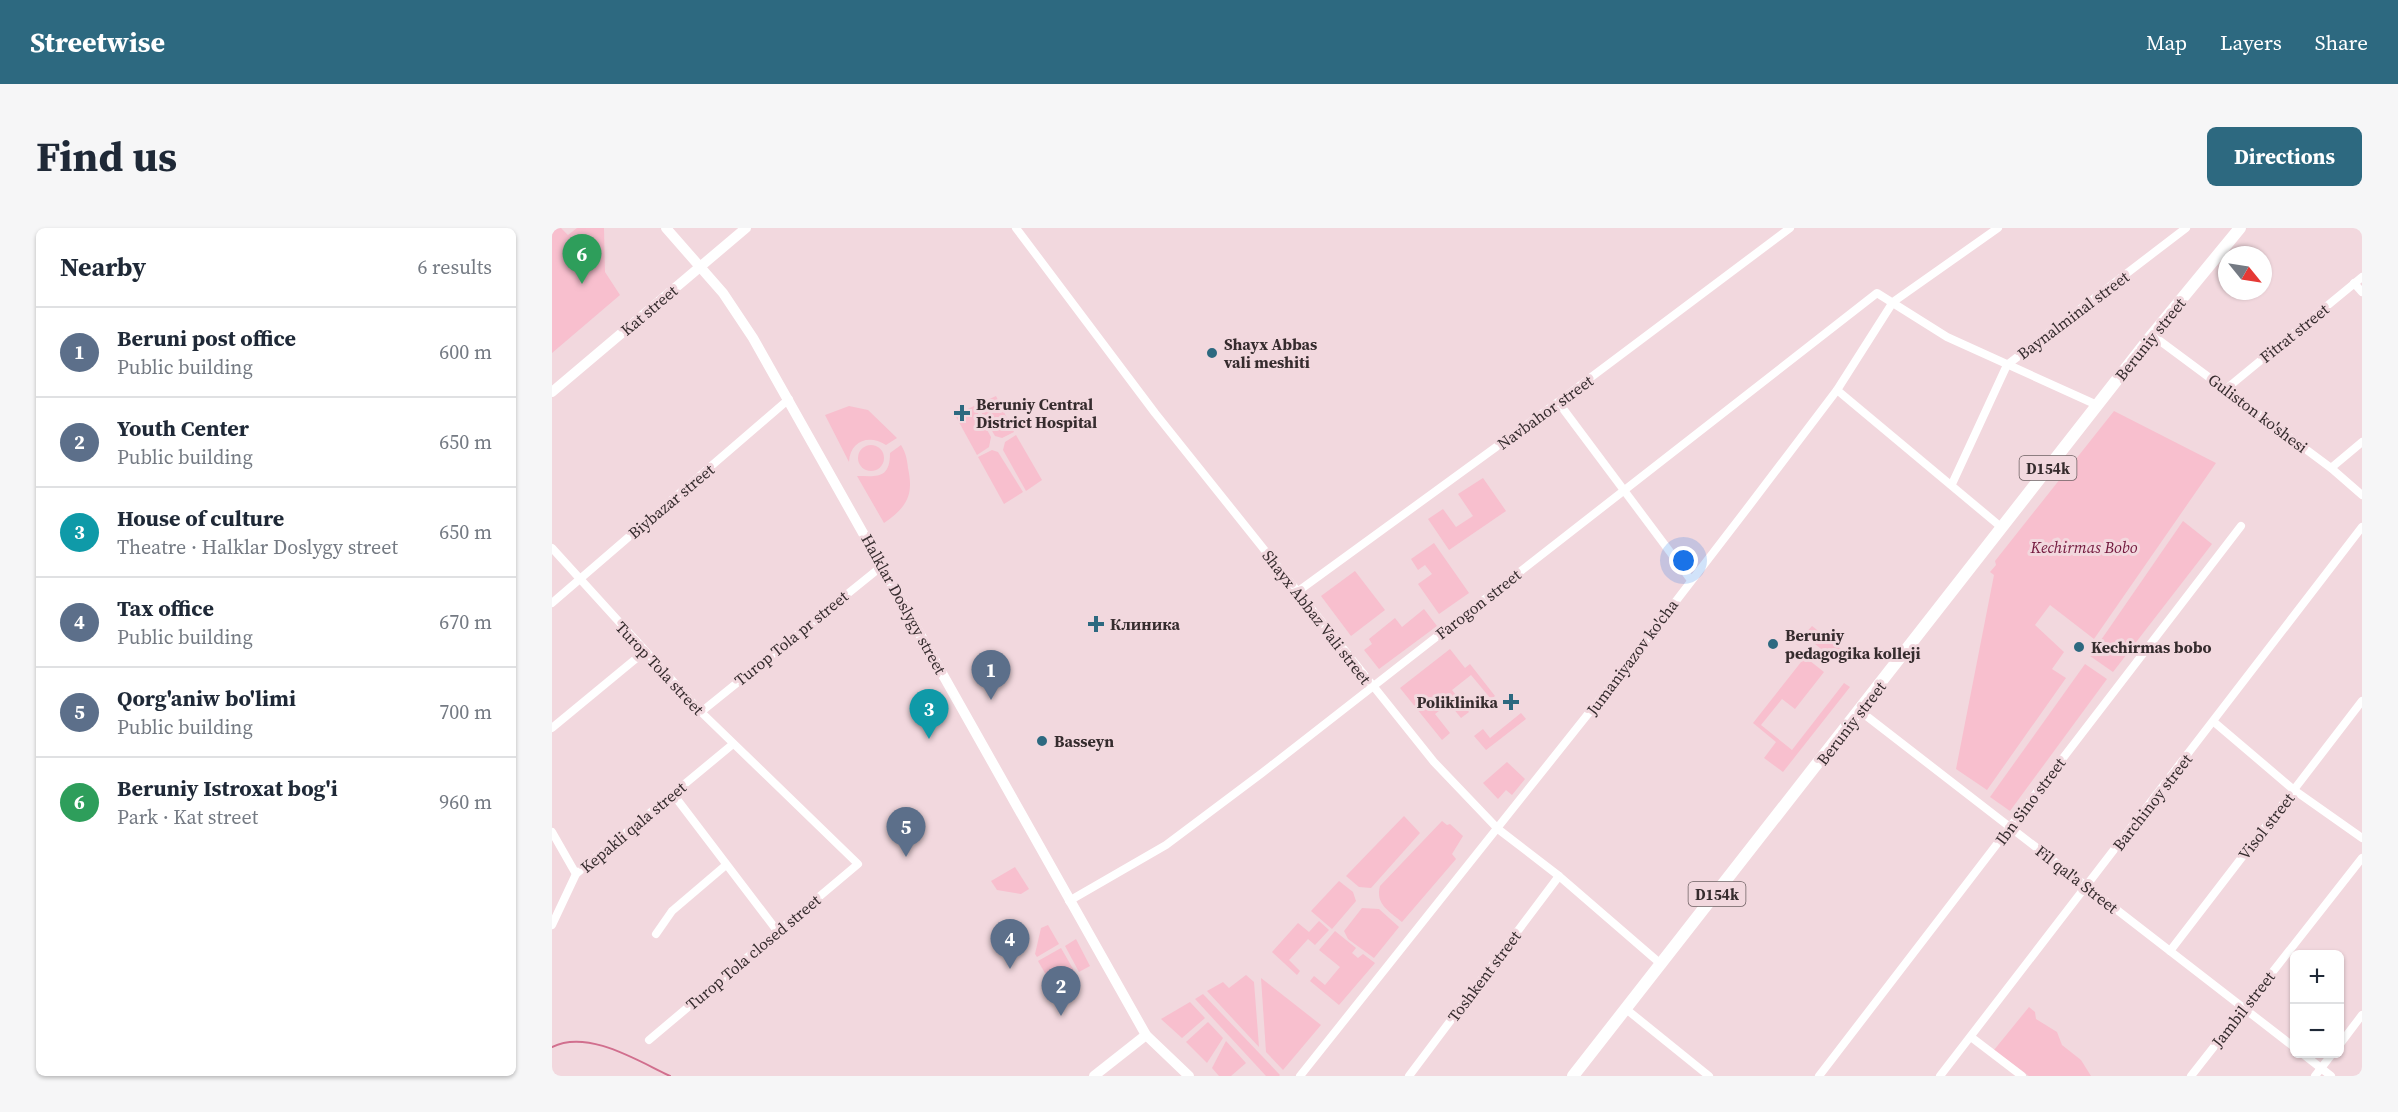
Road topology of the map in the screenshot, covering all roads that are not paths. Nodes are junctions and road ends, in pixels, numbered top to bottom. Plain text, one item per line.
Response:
1 (666, 228) edge
2 (747, 228) edge
3 (1016, 228) edge
4 (1790, 228) edge
5 (1998, 228) edge
6 (2186, 228) edge
7 (2240, 228) edge
8 (702, 267) junction
9 (2362, 277) edge
10 (2354, 283) junction
11 (2362, 292) edge
12 (1893, 302) junction
13 (2152, 334) junction
14 (2007, 365) junction
15 (2226, 389) junction
16 (1837, 390) junction
17 (552, 392) edge
18 (789, 399) junction
19 (1558, 402) junction
20 (2097, 405) junction
21 (2362, 442) edge
22 (2331, 468) junction
23 (1952, 484) junction
24 (1624, 490) junction
25 (2362, 495) edge
26 (2241, 526) dead end
27 (2001, 527) junction
28 (2362, 527) edge
29 (552, 548) edge
30 (882, 566) junction
31 (579, 580) junction
32 (1691, 580) junction
33 (1297, 592) junction
34 (552, 603) edge
35 (644, 652) junction
36 (1372, 687) junction
37 (2362, 700) edge
38 (1860, 711) junction
39 (701, 712) junction
40 (2214, 722) junction
41 (552, 728) edge
42 (733, 744) junction
43 (2294, 789) junction
44 (673, 794) junction
45 (2010, 827) junction
46 (1498, 829) junction
47 (552, 832) edge
48 (2362, 838) edge
49 (2362, 858) edge
50 (858, 864) joint
51 (726, 865) junction
52 (576, 874) junction
53 (1559, 876) junction
54 (2086, 887) junction
55 (1069, 901) junction
56 (552, 925) edge
57 (778, 932) junction
58 (656, 934) dead end
59 (2170, 951) junction
60 (1662, 965) junction
61 (2244, 1007) junction
62 (1626, 1009) junction
63 (2362, 1015) edge
64 (1146, 1035) junction
65 (1971, 1038) junction
66 (2344, 1039) edge
67 (649, 1040) dead end
68 (2290, 1043) edge
69 (2309, 1058) edge
70 (2328, 1058) edge
71 (2321, 1068) junction
72 (1094, 1076) edge
73 (1190, 1076) edge
74 (1300, 1076) edge
75 (1408, 1076) edge
76 (1573, 1076) edge
77 (1708, 1076) edge
78 (1819, 1076) edge
79 (1940, 1076) edge
80 (2022, 1076) edge
81 (2191, 1076) edge
82 (2314, 1076) edge
83 (2331, 1076) edge

1 - 8 street, Halklar Doslygy street
2 - 8 street, Kat street
3 - 33 street, Shayx Abbaz Vali street
4 - 19 street, Navbahor street
5 - 12 street, Jumaniyazov ko'cha
6 - 14 street, Baynalminal street
7 - 13 main road, Beruniy street / D154k
8 - 17 street, Kat street
8 - 18 street, Halklar Doslygy street
9 - 10 street, Fitrat street
10 - 11 street
10 - 15 street, Fitrat street
12 - 14 street
12 - 16 street, Jumaniyazov ko'cha
12 - 24 street, Farogon street
13 - 15 street, Guliston ko'shesi
13 - 20 main road, Beruniy street / D154k
14 - 20 street
14 - 23 street, Baynalminal street
15 - 22 street, Guliston ko'shesi
16 - 23 street
16 - 32 street, Jumaniyazov ko'cha
18 - 30 street, Halklar Doslygy street
18 - 31 street, Biybazar street
19 - 24 street
19 - 33 street, Navbahor street
20 - 27 main road, Beruniy street / D154k
21 - 22 street
22 - 25 street, Guliston ko'shesi
23 - 27 street
24 - 32 street
24 - 36 street, Farogon street
26 - 45 street, Ibn Sino street
27 - 38 main road, Beruniy street / D154k
28 - 40 street, Barchinoy street
29 - 31 street, Turop Tola street
30 - 39 street, Turop Tola pr street
30 - 55 street, Halklar Doslygy street
31 - 34 street, Biybazar street
31 - 35 street, Turop Tola street
32 - 46 street, Jumaniyazov ko'cha
33 - 36 street, Shayx Abbaz Vali street
35 - 39 street, Turop Tola street
35 - 41 street
36 - 46 street, Shayx Abbaz Vali street
36 - 55 street, Farogon street
37 - 43 street, Visol street
38 - 45 street, Fil qal'a Street
38 - 60 main road, Beruniy street / D154k
39 - 42 street, Turop Tola street
40 - 43 street
40 - 54 street, Barchinoy street
42 - 44 street, Kepakli qala street
42 - 50 street, Turop Tola street
43 - 48 street
43 - 59 street, Visol street
44 - 51 street
44 - 52 street, Kepakli qala street
45 - 54 street, Fil qal'a Street
45 - 78 street, Ibn Sino street
46 - 53 street, Shayx Abbaz Vali street
46 - 74 street, Jumaniyazov ko'cha
47 - 52 street
49 - 61 street, Jambil street
50 - 57 street, Turop Tola closed street
51 - 57 street
51 - 58 street
52 - 56 street, Kepakli qala street
53 - 60 street, Shayx Abbaz Vali street
53 - 75 street, Toshkent street
54 - 59 street, Fil qal'a Street
54 - 65 street, Barchinoy street
55 - 64 street, Halklar Doslygy street
57 - 67 street, Turop Tola closed street
59 - 61 street, Fil qal'a Street
60 - 62 main road, Beruniy street / D154k
61 - 68 street, Fil qal'a Street
61 - 81 street, Jambil street
62 - 76 main road, Beruniy street / D154k
62 - 77 street
63 - 66 street
64 - 72 street
64 - 73 street, Halklar Doslygy street
65 - 79 street, Barchinoy street
65 - 80 street
69 - 71 street
70 - 71 street
71 - 82 street
71 - 83 street

